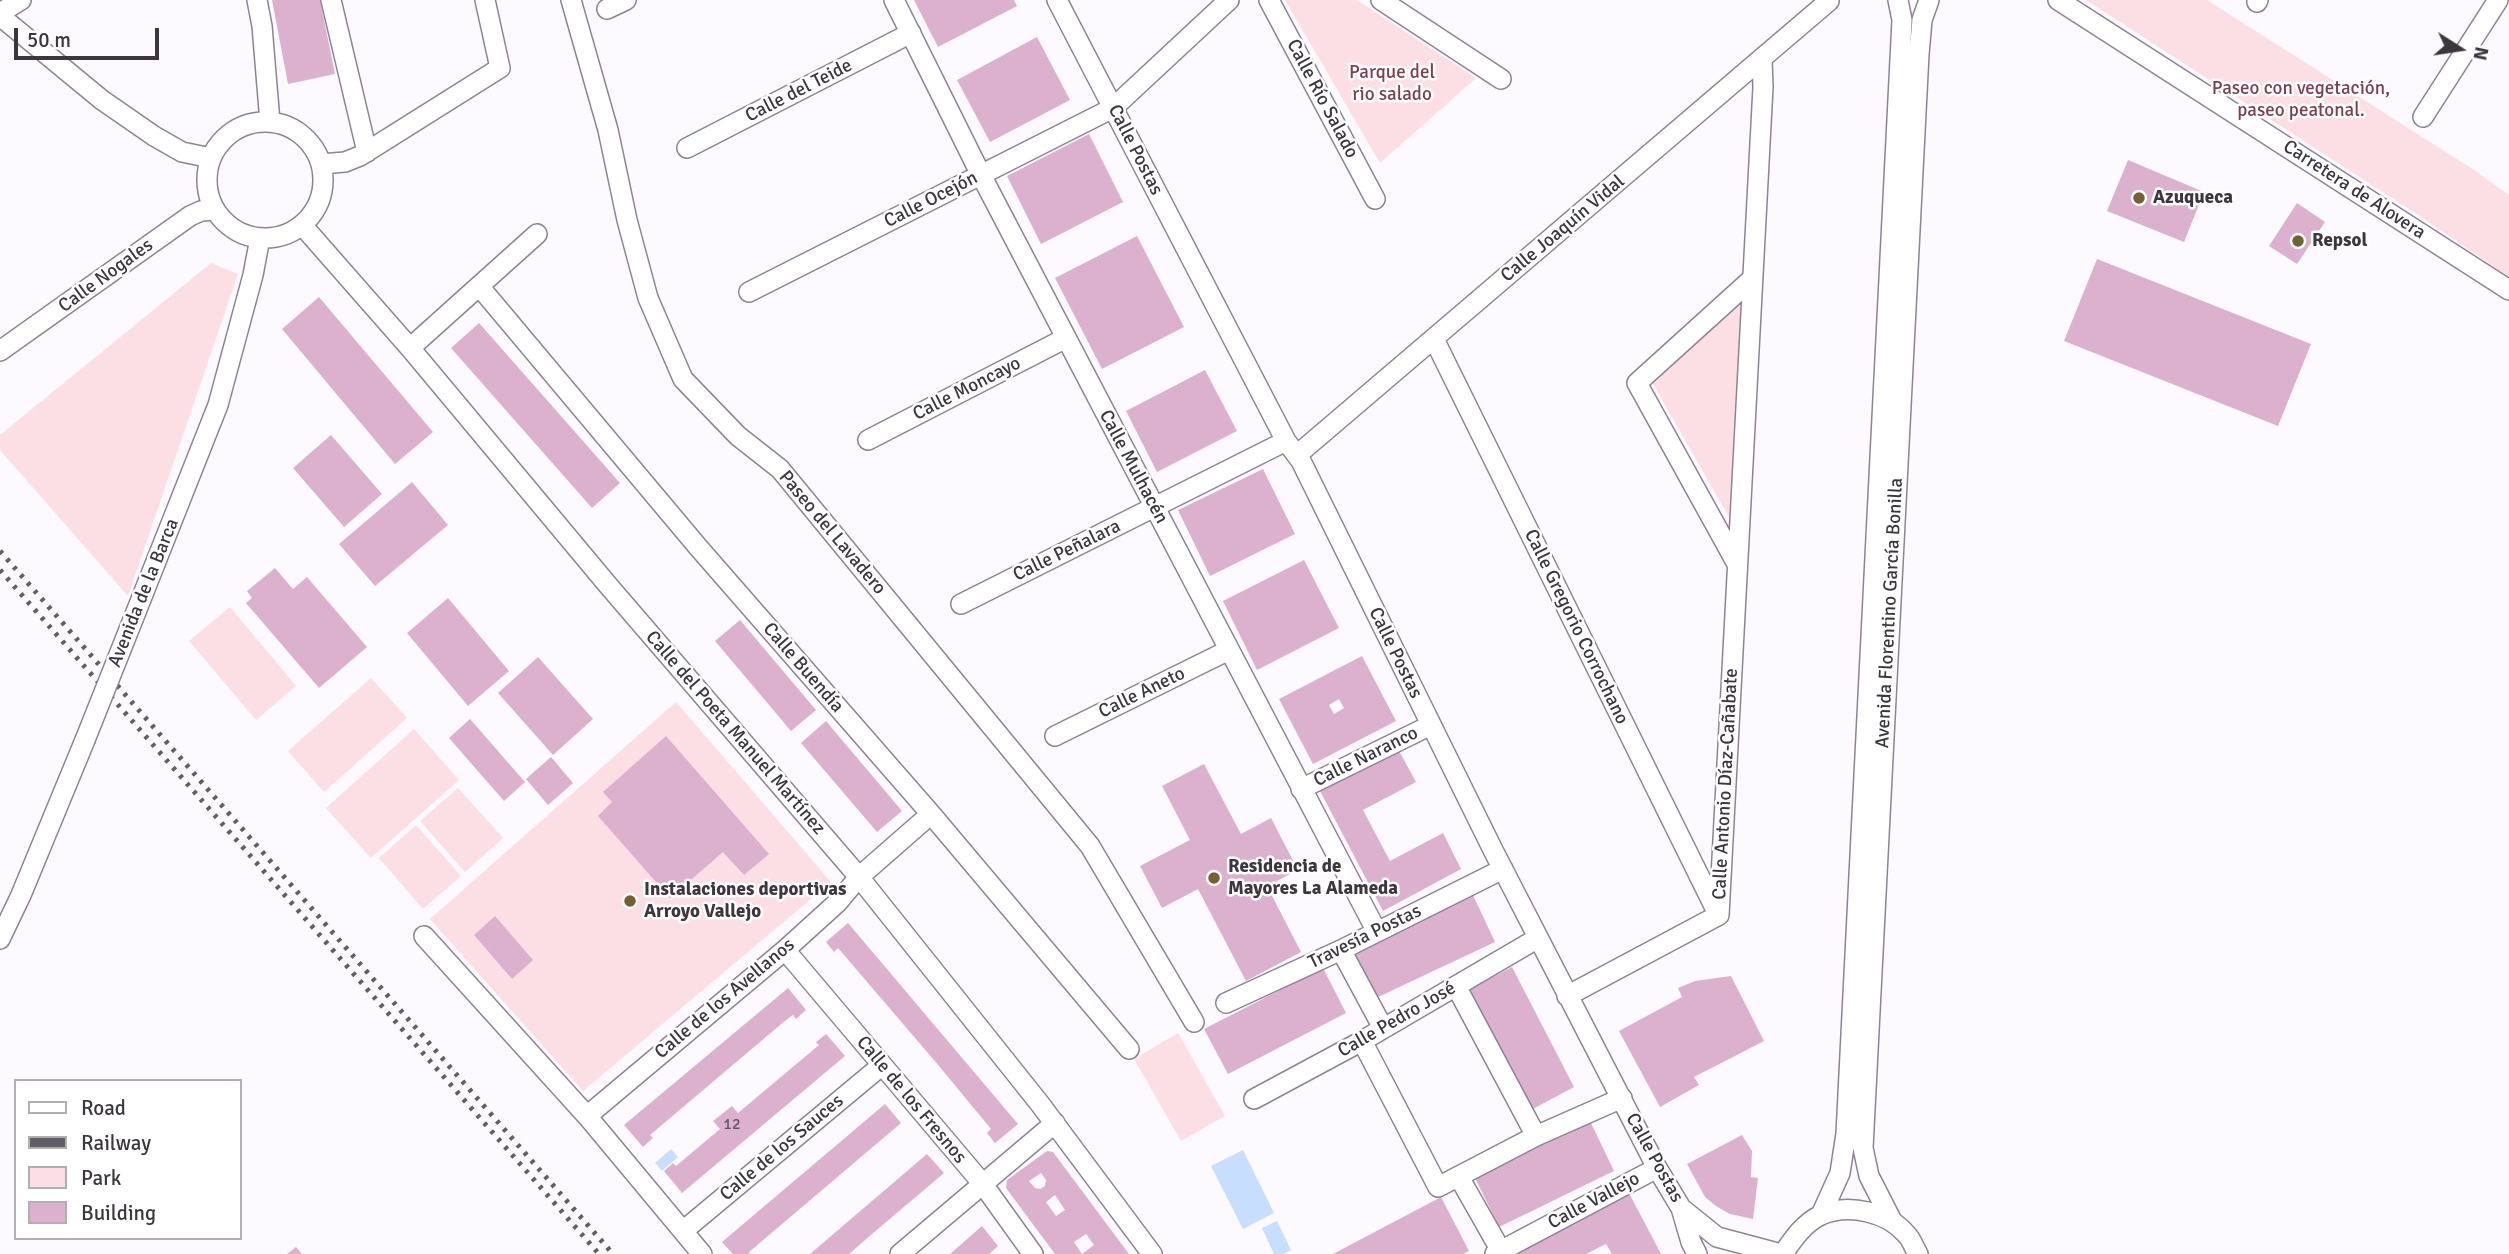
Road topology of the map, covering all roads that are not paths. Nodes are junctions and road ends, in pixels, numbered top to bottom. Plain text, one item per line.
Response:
1 (21, 0) edge
2 (257, 0) edge
3 (331, 0) edge
4 (485, 0) edge
5 (571, 0) edge
6 (626, 0) edge
7 (894, 0) edge
8 (1057, 0) edge
9 (1229, 0) edge
10 (1269, 0) edge
11 (1381, 0) edge
12 (1898, 0) edge
13 (1929, 0) edge
14 (2058, 0) edge
15 (2498, 0) edge
16 (1829, 1) edge
17 (607, 9) dead end
18 (0, 14) edge
19 (911, 33) junction
20 (1762, 59) junction
21 (1501, 79) dead end
22 (1113, 108) junction
23 (2423, 117) dead end
24 (270, 122) junction
25 (687, 148) dead end
26 (367, 152) junction
27 (211, 158) junction
28 (321, 164) junction
29 (981, 175) junction
30 (1375, 198) dead end
31 (215, 210) junction
32 (302, 225) junction
33 (537, 234) dead end
34 (260, 238) junction
35 (1753, 278) junction
36 (479, 286) junction
37 (2509, 290) edge
38 (749, 292) dead end
39 (1066, 338) junction
40 (1434, 339) junction
41 (410, 348) junction
42 (0, 351) edge
43 (868, 440) dead end
44 (1292, 448) junction
45 (1155, 508) junction
46 (1738, 565) junction
47 (961, 604) dead end
48 (1229, 650) junction
49 (1431, 725) junction
50 (1055, 736) dead end
51 (1301, 789) junction
52 (931, 814) junction
53 (1503, 870) junction
54 (859, 877) junction
55 (1718, 915) junction
56 (1377, 932) junction
57 (424, 936) dead end
58 (1538, 938) junction
59 (0, 939) edge
60 (785, 950) junction
61 (1341, 950) junction
62 (1456, 986) junction
63 (1567, 996) junction
64 (1226, 1003) dead end
65 (1194, 1022) dead end
66 (1383, 1028) junction
67 (1362, 1041) junction
68 (1129, 1049) dead end
69 (881, 1066) junction
70 (1622, 1098) junction
71 (1254, 1099) dead end
72 (587, 1116) junction
73 (1055, 1124) junction
74 (1536, 1136) junction
75 (1657, 1168) junction
76 (1459, 1177) junction
77 (982, 1183) junction
78 (1681, 1208) junction
79 (1821, 1215) junction
80 (1892, 1221) junction
81 (683, 1231) junction
82 (1498, 1253) edge
83 (702, 1254) edge
84 (900, 1254) edge
85 (1033, 1254) edge
86 (1152, 1254) edge
87 (1697, 1254) edge
88 (1782, 1254) edge
89 (1918, 1254) edge

1 - 18 street
2 - 24 street
3 - 26 street
4 - 26 street
5 - 65 street, Paseo del Lavadero
6 - 17 street
7 - 19 street, Calle Mulhacén
8 - 22 street, Calle Postas
9 - 22 street, Calle Ocejón
10 - 30 street, Calle Río Salado
11 - 21 street
12 - 79 street, Avenida Florentino García Bonilla
13 - 80 street, Avenida Florentino García Bonilla
14 - 37 street, Carretera de Alovera
15 - 23 street
16 - 20 street, Calle Joaquín Vidal
18 - 27 street
19 - 25 street, Calle del Teide
19 - 29 street, Calle Mulhacén
20 - 35 street, Calle Antonio Díaz-Cañabate
20 - 40 street, Calle Joaquín Vidal
22 - 29 street, Calle Ocejón
22 - 44 street, Calle Postas
24 - 27 street
24 - 28 street
26 - 28 street
27 - 31 street
28 - 32 street
29 - 38 street, Calle Ocejón
29 - 39 street, Calle Mulhacén
31 - 34 street
31 - 42 street, Calle Nogales
32 - 34 street
32 - 41 street, Calle del Poeta Manuel Martínez
33 - 36 street
34 - 59 street, Avenida de la Barca, bridge
35 - 46 street, Calle Antonio Díaz-Cañabate
35 - 46 street
36 - 41 street
36 - 52 street, Calle Buendía
39 - 43 street, Calle Moncayo
39 - 45 street, Calle Mulhacén
40 - 44 street, Calle Joaquín Vidal
40 - 55 street, Calle Gregorio Corrochano
41 - 54 street, Calle del Poeta Manuel Martínez
44 - 45 street, Calle Peñalara
44 - 49 street, Calle Postas
45 - 47 street, Calle Peñalara
45 - 48 street, Calle Mulhacén
46 - 55 street, Calle Antonio Díaz-Cañabate
48 - 50 street, Calle Aneto
48 - 51 street, Calle Mulhacén
49 - 51 street, Calle Naranco
49 - 53 street, Calle Postas
51 - 56 street, Calle Mulhacén
52 - 54 street, Calle de los Avellanos
52 - 68 street, Calle Buendía
53 - 56 street, Travesía Postas
53 - 58 street, Calle Postas
54 - 60 street, Calle de los Avellanos
54 - 73 street, Calle del Poeta Manuel Martínez
55 - 63 street, Calle Antonio Díaz-Cañabate
56 - 61 street, Travesía Postas
57 - 72 street
58 - 62 street, Calle Pedro José
58 - 63 street, Calle Postas
60 - 69 street, Calle de los Fresnos
60 - 72 street, Calle de los Avellanos
61 - 64 street, Travesía Postas
61 - 66 street
62 - 66 street, Calle Pedro José
62 - 74 street
63 - 70 street, Calle Postas
66 - 67 street, Calle Pedro José
67 - 71 street, Calle Pedro José
67 - 76 street
69 - 77 street, Calle de los Fresnos
69 - 81 street, Calle de los Sauces
70 - 74 street
70 - 75 street, Calle Postas
72 - 81 street
73 - 77 street
73 - 86 street, Calle del Poeta Manuel Martínez
74 - 76 street
75 - 78 street, Calle Postas
75 - 82 street, Calle Vallejo
76 - 82 street
77 - 84 street
77 - 85 street, Calle de los Fresnos
78 - 87 street
78 - 88 street, Calle Postas
79 - 80 street
79 - 88 street
80 - 89 street, Avenida Florentino García Bonilla
81 - 83 street

